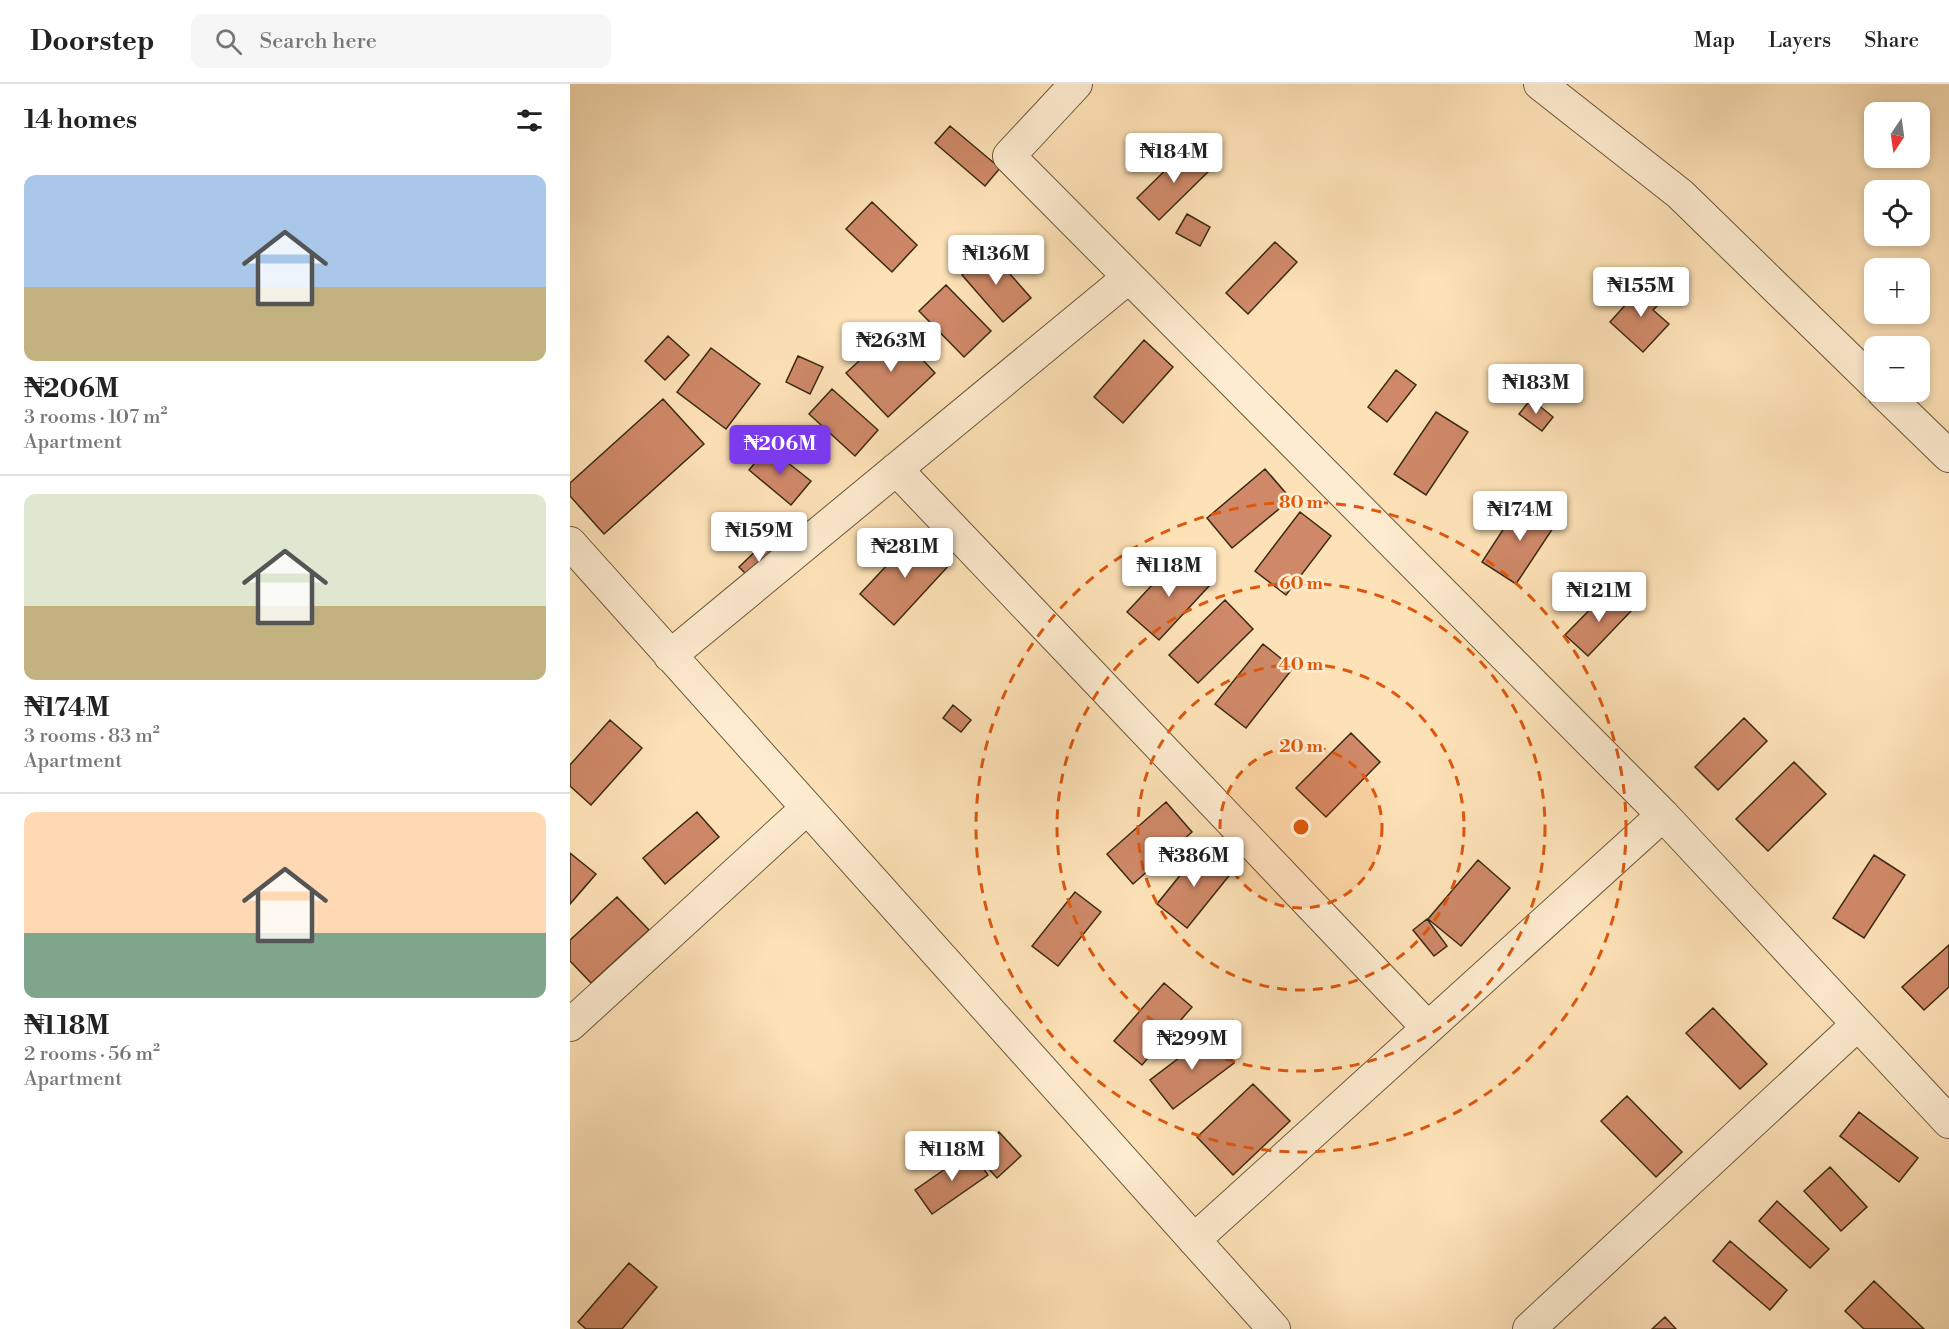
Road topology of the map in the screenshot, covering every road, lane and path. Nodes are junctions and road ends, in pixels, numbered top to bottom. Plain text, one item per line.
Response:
1 (1076, 84) edge
2 (1540, 84) edge
3 (1129, 277) junction
4 (1864, 373) edge
5 (1893, 402) edge
6 (1949, 456) edge
7 (896, 469) junction
8 (570, 543) edge
9 (670, 656) junction
10 (806, 809) junction
11 (1663, 815) junction
12 (1857, 1024) junction
13 (570, 1025) edge
14 (1428, 1028) junction
15 (1949, 1122) edge
16 (1194, 1240) junction
17 (1544, 1324) edge
18 (1275, 1329) edge

1 - 3 street
2 - 4 street
3 - 7 street
3 - 11 street
5 - 6 street
7 - 9 street
7 - 14 street
8 - 9 street
9 - 10 street
10 - 13 street
10 - 16 street
11 - 12 street
11 - 14 street
12 - 15 street
12 - 17 street
14 - 16 street
16 - 18 street

